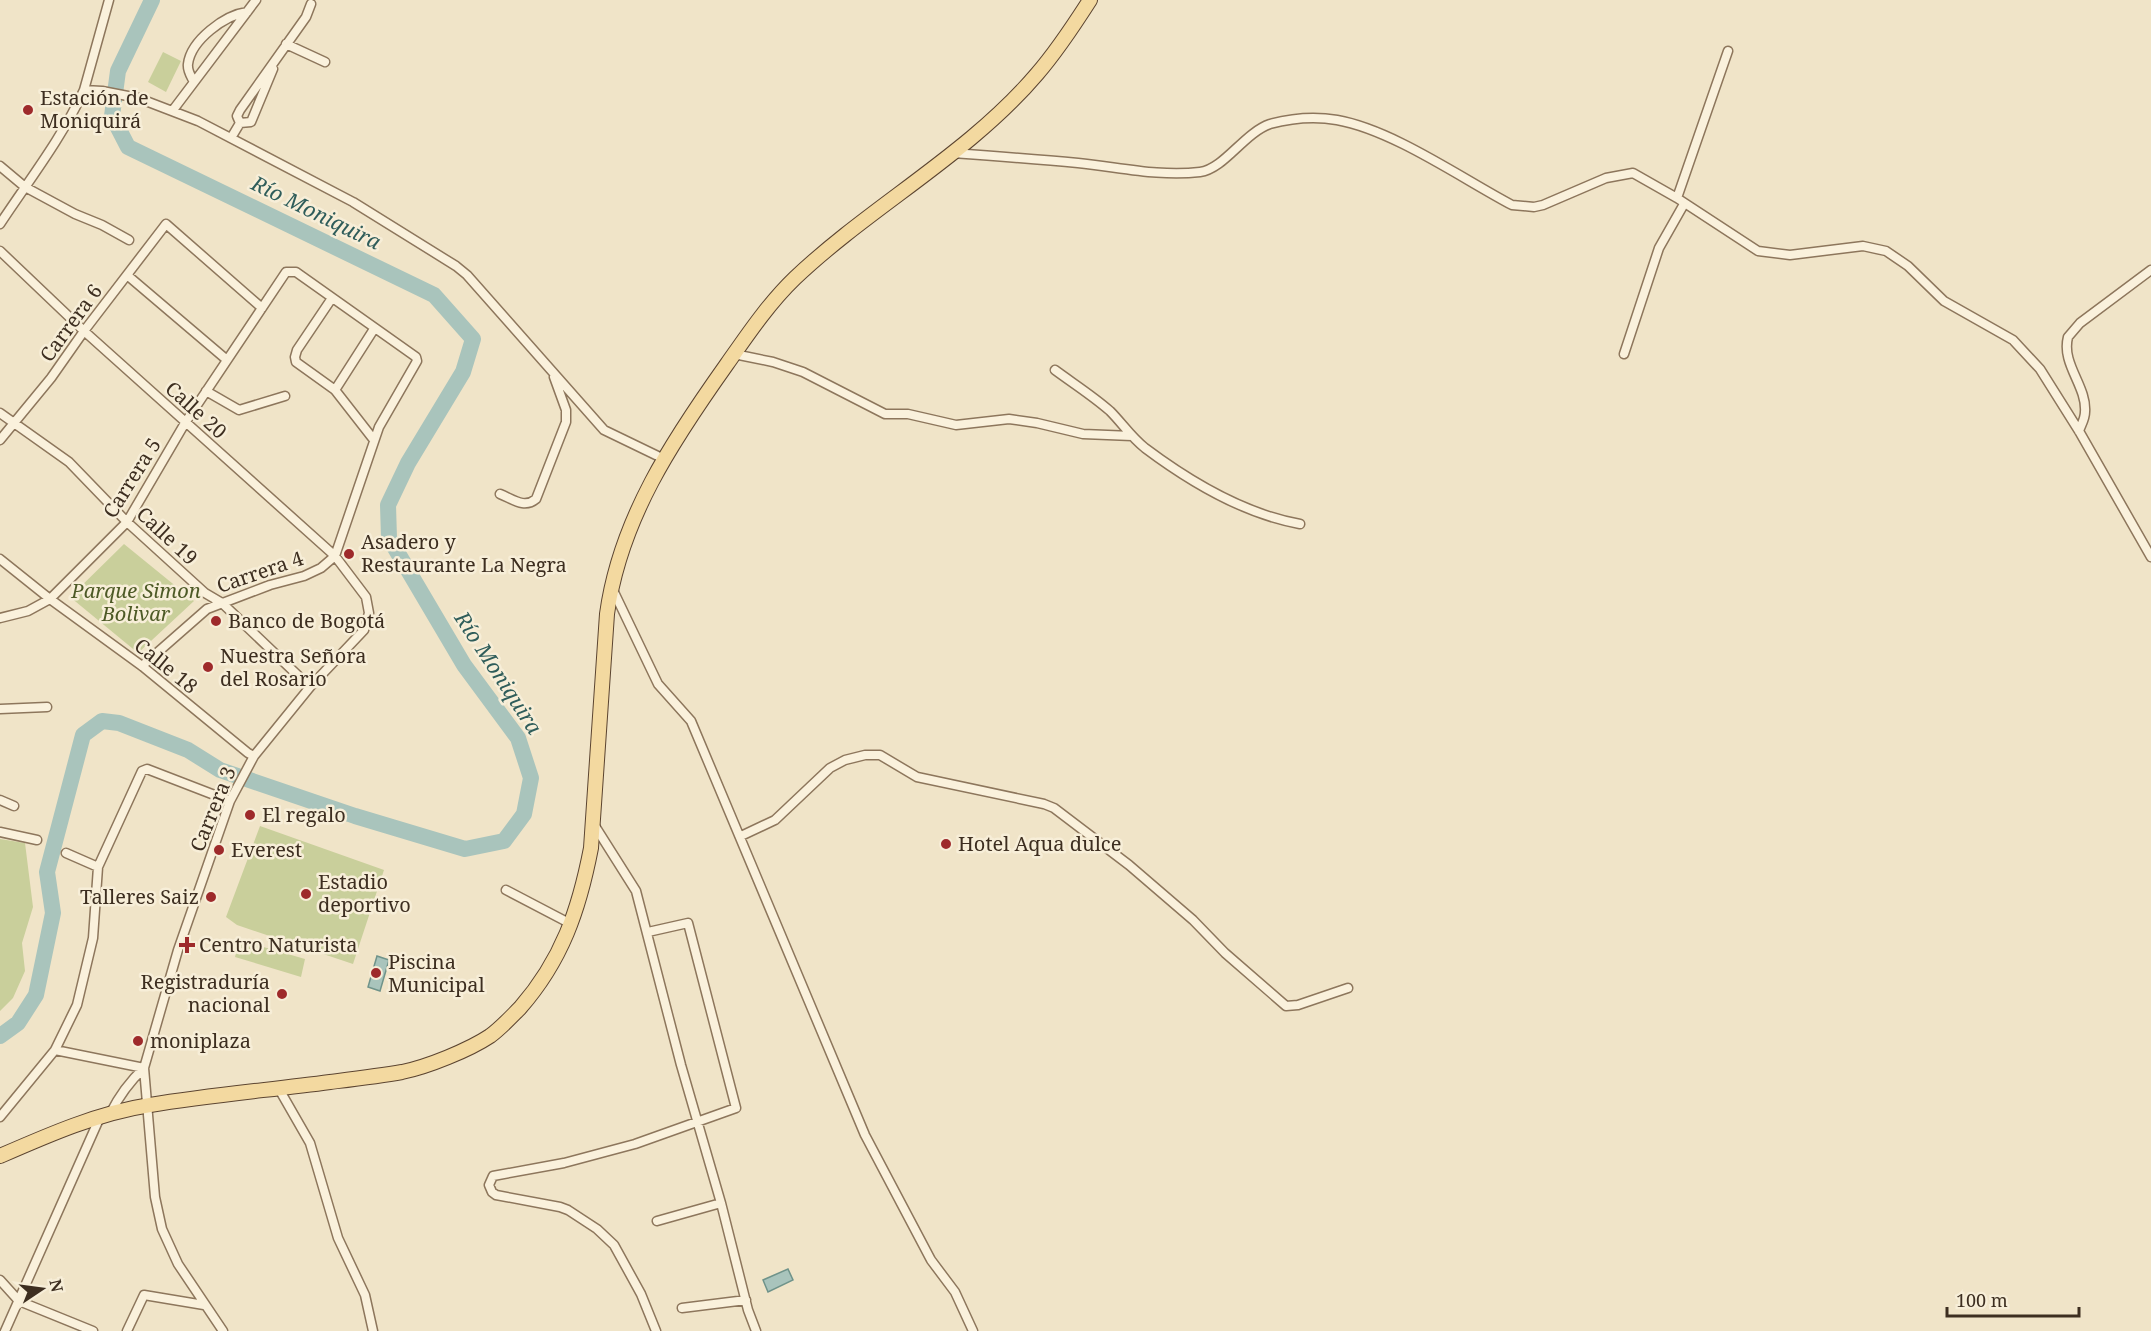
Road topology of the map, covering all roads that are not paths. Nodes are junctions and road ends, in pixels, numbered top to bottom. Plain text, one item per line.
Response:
1 (109, 0) edge
2 (256, 0) edge
3 (1090, 0) edge
4 (311, 4) dead end
5 (247, 12) junction
6 (286, 44) junction
7 (1728, 51) dead end
8 (279, 54) junction
9 (325, 62) dead end
10 (194, 82) junction
11 (84, 90) junction
12 (173, 111) junction
13 (240, 123) junction
14 (231, 138) junction
15 (952, 153) junction
16 (0, 166) edge
17 (25, 187) junction
18 (1677, 198) junction
19 (1684, 204) junction
20 (0, 224) edge
21 (129, 240) dead end
22 (0, 251) edge
23 (2151, 270) edge
24 (127, 275) junction
25 (332, 298) junction
26 (262, 308) junction
27 (374, 329) junction
28 (84, 331) junction
29 (734, 354) junction
30 (1624, 354) dead end
31 (227, 360) junction
32 (1055, 370) dead end
33 (552, 371) junction
34 (335, 390) junction
35 (206, 391) junction
36 (285, 396) dead end
37 (0, 413) edge
38 (16, 423) junction
39 (185, 423) junction
40 (2079, 431) junction
41 (1132, 436) junction
42 (0, 440) edge
43 (374, 440) junction
44 (664, 459) junction
45 (500, 494) dead end
46 (127, 522) junction
47 (1300, 524) dead end
48 (335, 556) junction
49 (2151, 557) edge
50 (0, 559) edge
51 (611, 587) junction
52 (366, 597) joint
53 (50, 599) junction
54 (222, 603) junction
55 (0, 618) edge
56 (142, 666) junction
57 (310, 687) junction
58 (47, 707) dead end
59 (0, 709) edge
60 (254, 756) junction
61 (0, 800) edge
62 (230, 801) junction
63 (14, 806) dead end
64 (593, 823) junction
65 (0, 832) edge
66 (741, 836) junction
67 (37, 840) dead end
68 (66, 853) dead end
69 (98, 867) junction
70 (506, 890) dead end
71 (571, 924) junction
72 (648, 933) junction
73 (1348, 988) dead end
74 (55, 1050) junction
75 (144, 1068) junction
76 (279, 1089) junction
77 (148, 1105) junction
78 (105, 1116) junction
79 (0, 1117) edge
80 (697, 1122) junction
81 (0, 1156) edge
82 (721, 1203) junction
83 (657, 1221) dead end
84 (0, 1280) edge
85 (746, 1300) junction
86 (19, 1301) junction
87 (204, 1305) junction
88 (682, 1308) dead end
89 (4, 1326) edge
90 (93, 1331) edge
91 (127, 1331) edge
92 (223, 1331) edge
93 (373, 1331) edge
94 (656, 1331) edge
95 (756, 1331) edge
96 (973, 1331) edge

1 - 11 street
2 - 5 street
3 - 15 main road
4 - 6 street
5 - 10 street
5 - 10 street
6 - 8 street
6 - 9 street
7 - 18 street
8 - 13 street
8 - 13 street
10 - 12 street
11 - 12 street
11 - 17 street
12 - 14 street
13 - 14 street
14 - 33 street
15 - 18 street
15 - 29 main road
16 - 17 street
17 - 20 street
17 - 21 street
18 - 19 street
19 - 30 street
19 - 40 street
22 - 28 street, Calle 20
23 - 40 street
24 - 26 street, Carrera 6
24 - 28 street, Carrera 6
24 - 31 street
25 - 26 street, Carrera 5
25 - 27 street
25 - 34 street
26 - 31 street, Carrera 5
27 - 34 street
27 - 43 street
28 - 38 street, Carrera 6
28 - 39 street, Calle 20
29 - 41 street
29 - 44 main road
31 - 35 street, Carrera 5
32 - 41 street
33 - 44 street
33 - 45 street
34 - 43 street
35 - 36 street
35 - 39 street, Carrera 5
37 - 38 street, Calle 19
38 - 42 street, Carrera 6
38 - 46 street, Calle 19
39 - 46 street, Carrera 5
39 - 48 street, Calle 20
40 - 49 street
41 - 47 street
43 - 48 street
44 - 51 main road
46 - 53 street, Carrera 5
46 - 54 street, Calle 19
48 - 52 street, Calle 20
48 - 54 street, Carrera 4
50 - 53 street, Calle 18
51 - 64 main road
51 - 66 street
52 - 57 street, Carrera 3
53 - 55 street, Carrera 5
53 - 56 street, Calle 18
54 - 56 street, Carrera 4
54 - 57 street, Calle 19
56 - 60 street, Calle 18
57 - 60 street, Carrera 3
58 - 59 street
60 - 62 street, Carrera 3
61 - 63 street
62 - 69 street
62 - 75 street, Carrera 3
64 - 71 main road
64 - 72 street
65 - 67 street
66 - 73 street
66 - 96 street
68 - 69 street
69 - 74 street
70 - 71 street
71 - 76 main road
72 - 80 street
72 - 80 street
74 - 75 street
74 - 79 street
75 - 77 street
75 - 78 street
76 - 77 main road
76 - 93 street
77 - 78 main road
77 - 87 street
78 - 81 main road
78 - 86 street
80 - 82 street
80 - 94 street
82 - 83 street
82 - 85 street
84 - 86 street
85 - 88 street
85 - 95 street
86 - 89 street
86 - 90 street
87 - 91 street
87 - 92 street

